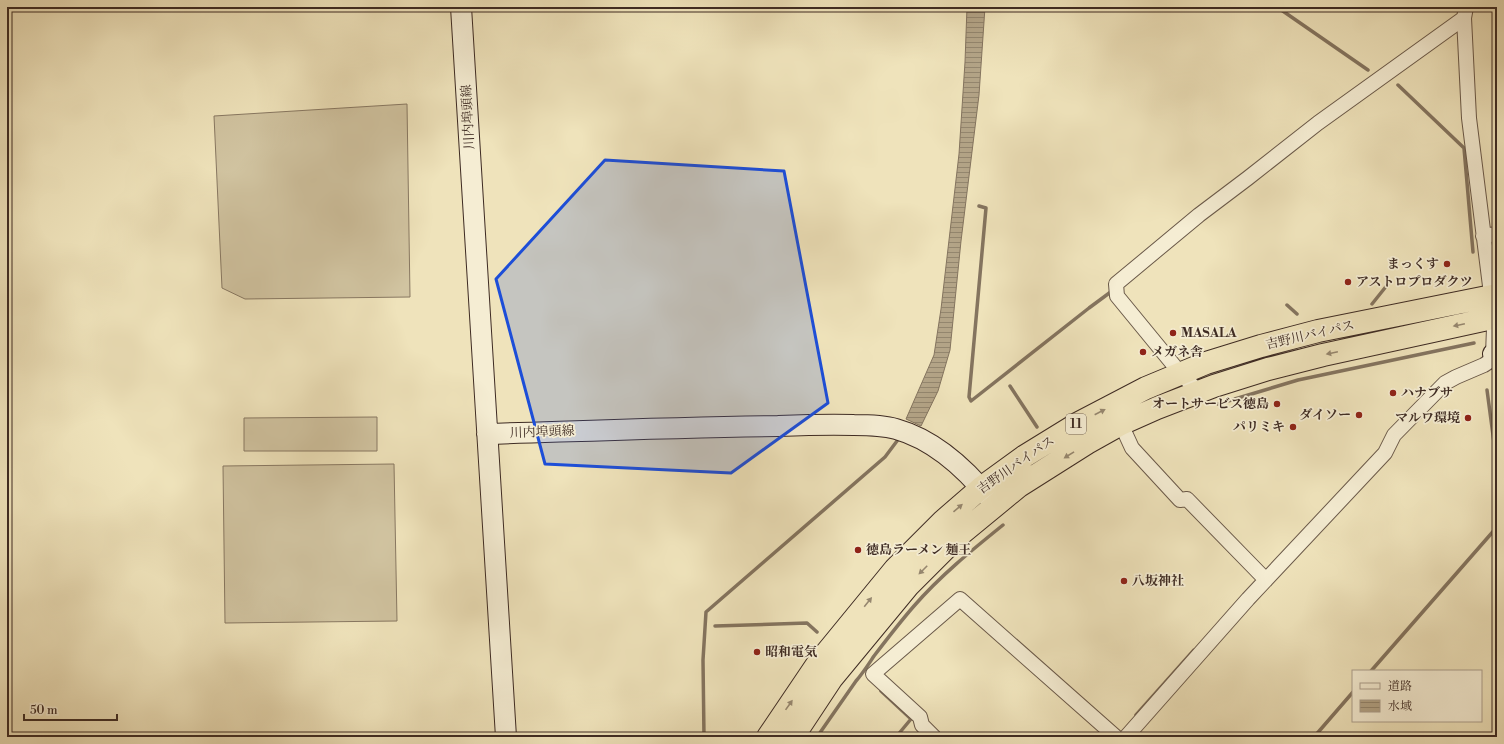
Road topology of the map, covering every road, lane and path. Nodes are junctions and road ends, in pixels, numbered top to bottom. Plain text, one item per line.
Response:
1 (461, 7) edge
2 (1465, 13) edge
3 (1490, 235) edge
4 (1495, 307) edge
5 (1495, 357) edge
6 (1181, 374) junction
7 (1198, 392) junction
8 (1121, 424) junction
9 (487, 434) junction
10 (982, 488) junction
11 (996, 506) junction
12 (1266, 580) junction
13 (506, 737) edge
14 (768, 737) edge
15 (793, 737) edge
16 (934, 737) edge
17 (1116, 737) edge
18 (1126, 737) edge

1 - 9 main road, 川内埠頭線
2 - 3 street
2 - 6 street
3 - 4 street
4 - 5 street
4 - 6 highway, 吉野川バイパス / 11
4 -> 7 highway, 吉野川バイパス / 11
5 - 12 street
6 - 7 street
10 -> 6 highway, 吉野川バイパス / 11
7 - 8 highway, 吉野川バイパス / 11
8 -> 11 highway, 吉野川バイパス / 11
8 - 12 street
9 - 10 main road, 川内埠頭線
9 - 13 main road
10 - 11 main road, 川内埠頭線
14 -> 10 highway, 吉野川バイパス / 11
11 -> 15 highway, 吉野川バイパス / 11
12 - 18 street
16 - 17 street

